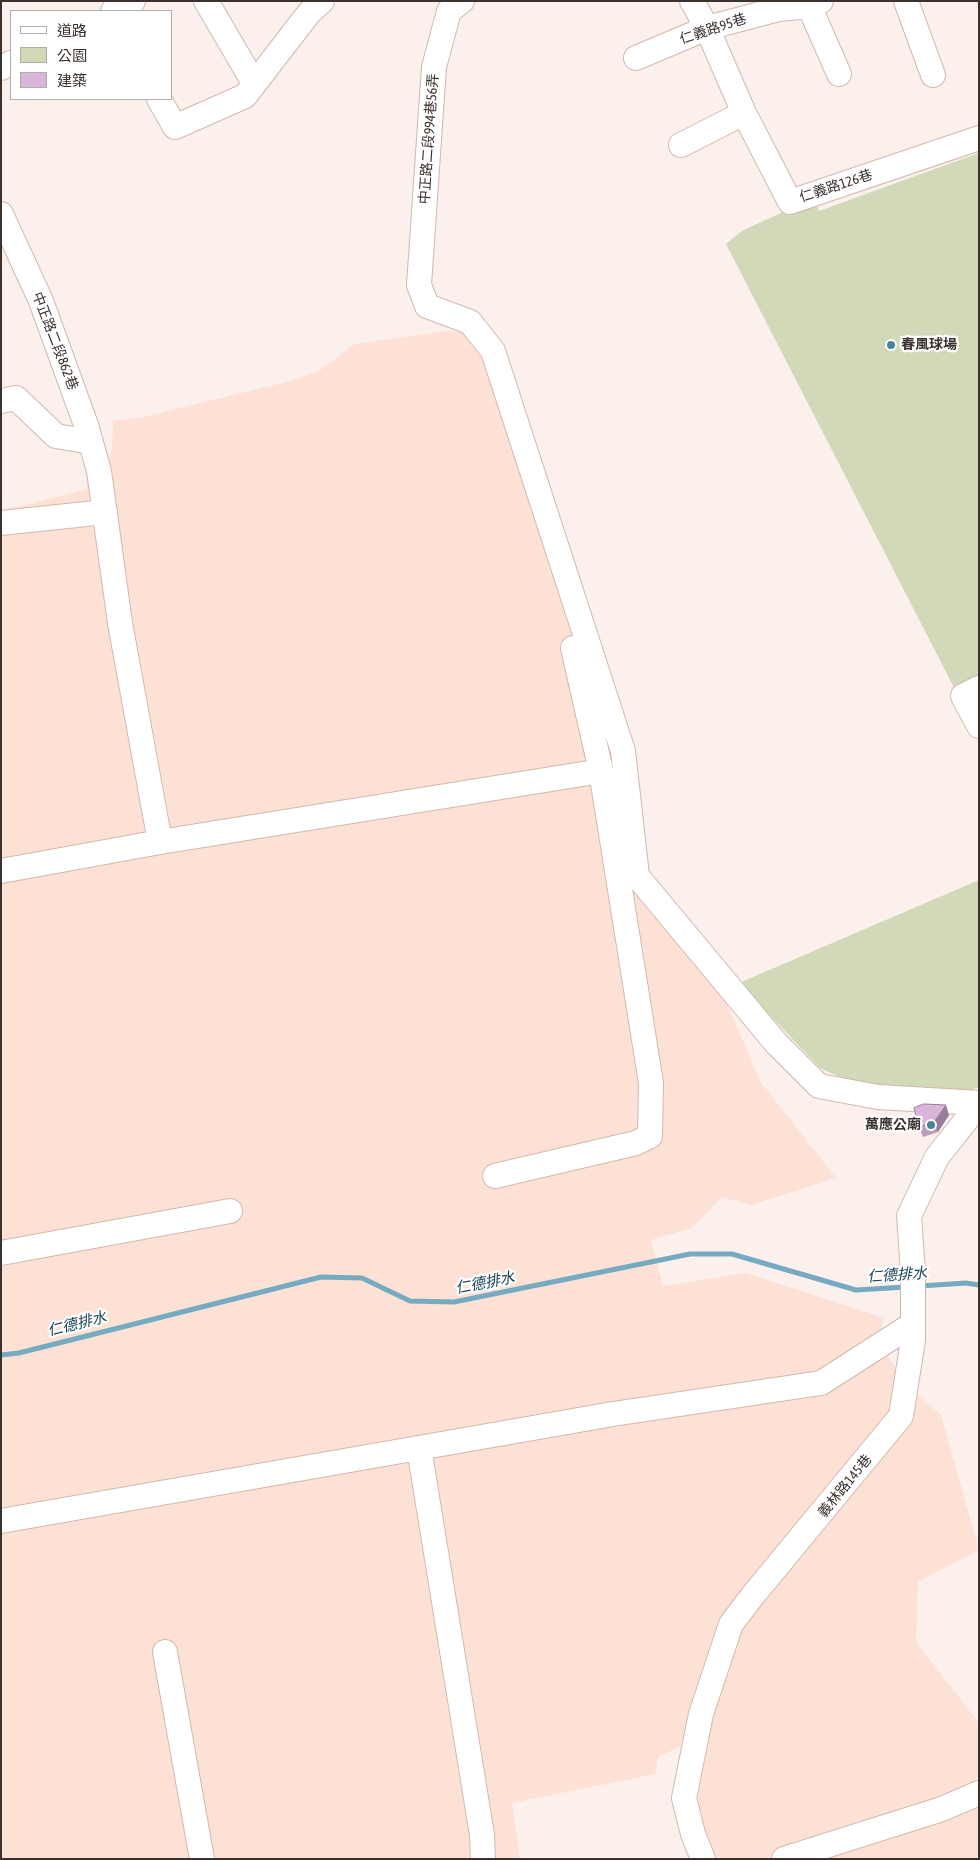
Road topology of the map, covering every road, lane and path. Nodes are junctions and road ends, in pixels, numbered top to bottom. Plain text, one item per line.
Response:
1 (133, 1) edge
2 (206, 1) edge
3 (322, 1) edge
4 (692, 1) edge
5 (906, 1) edge
6 (812, 3) edge
7 (450, 4) edge
8 (116, 10) edge
9 (707, 28) junction
10 (636, 58) dead end
11 (839, 74) dead end
12 (934, 75) dead end
13 (254, 83) junction
14 (160, 100) edge
15 (744, 113) junction
16 (979, 138) edge
17 (681, 145) dead end
18 (1, 214) edge
19 (1, 401) edge
20 (91, 442) junction
21 (105, 512) junction
22 (1, 522) edge
23 (573, 648) dead end
24 (979, 688) edge
25 (979, 726) edge
26 (601, 770) junction
27 (160, 842) junction
28 (1, 871) edge
29 (979, 1104) edge
30 (495, 1176) dead end
31 (230, 1211) dead end
32 (1, 1253) edge
33 (913, 1324) junction
34 (419, 1448) junction
35 (1, 1521) edge
36 (165, 1652) dead end
37 (979, 1793) edge
38 (202, 1859) edge
39 (483, 1859) edge
40 (703, 1859) edge
41 (784, 1859) edge

1 - 8 lane
2 - 13 lane
3 - 13 lane
4 - 9 lane, 仁義路126巷
5 - 12 lane
6 - 9 lane, 仁義路95巷
6 - 11 lane
7 - 29 lane, 中正路二段994巷56弄
9 - 10 lane, 仁義路95巷
9 - 15 lane, 仁義路126巷
13 - 14 lane
15 - 16 lane, 仁義路126巷
15 - 17 lane
18 - 20 lane, 中正路二段862巷
19 - 20 lane
20 - 21 lane, 中正路二段862巷
21 - 22 lane
21 - 27 lane, 中正路二段862巷
23 - 26 lane
24 - 25 lane
26 - 27 lane
26 - 30 lane
27 - 28 lane
29 - 33 lane, 義林路145巷
31 - 32 lane
33 - 34 lane
33 - 40 lane, 義林路145巷
34 - 35 lane
34 - 39 lane
36 - 38 lane
37 - 41 lane

